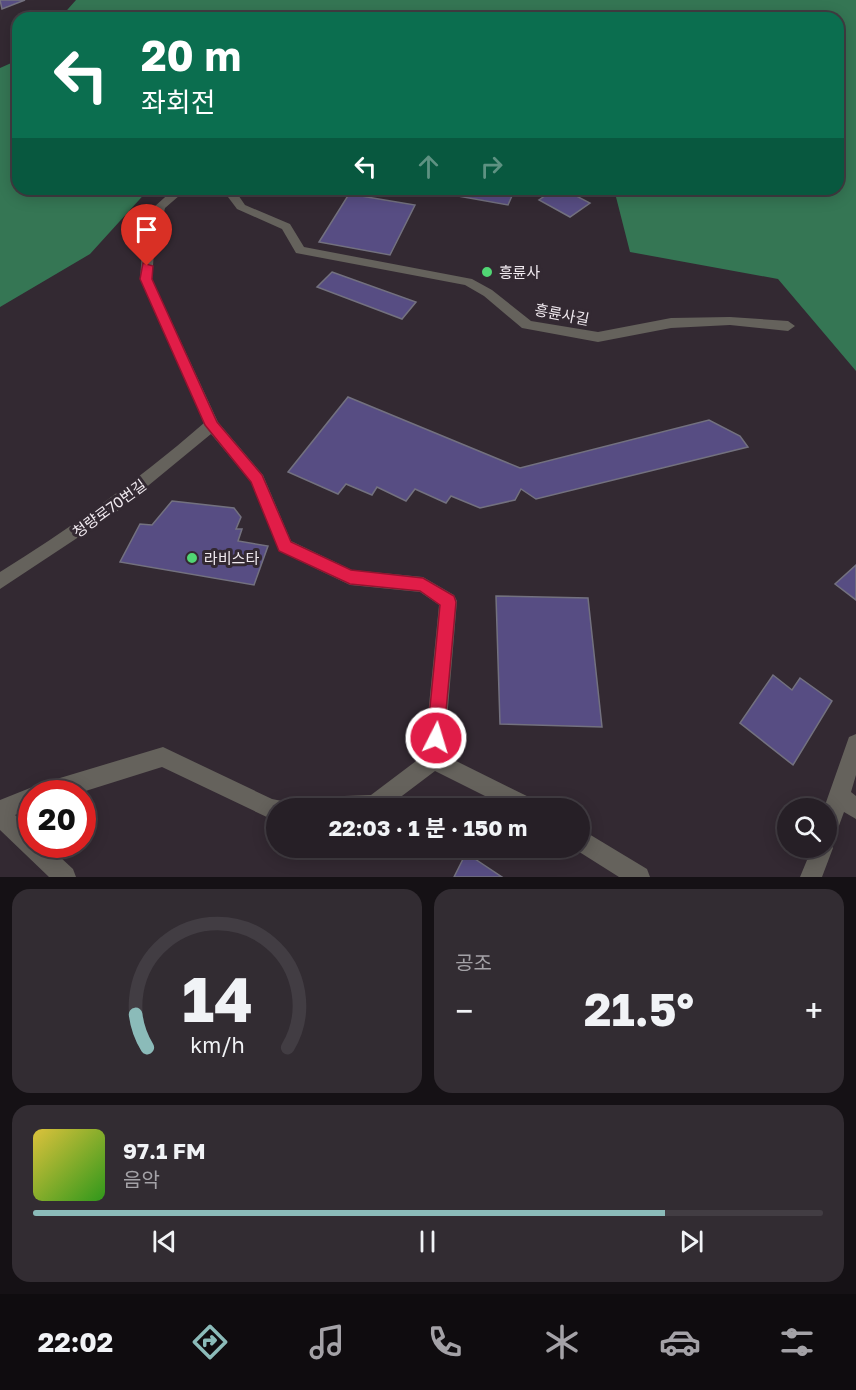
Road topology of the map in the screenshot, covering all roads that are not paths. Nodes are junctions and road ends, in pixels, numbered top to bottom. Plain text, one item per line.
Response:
1 (174, 195) edge
2 (232, 195) edge
3 (788, 326) dead end
4 (212, 425) junction
5 (0, 581) edge
6 (856, 744) edge
7 (434, 760) junction
8 (88, 780) edge
9 (383, 798) edge
10 (510, 798) edge
11 (848, 803) edge
12 (18, 804) edge
13 (266, 807) edge
14 (0, 813) edge
15 (837, 819) edge
16 (590, 846) edge
17 (818, 858) edge
18 (65, 877) edge
19 (639, 877) edge
20 (811, 877) edge

1 - 4 lane
2 - 3 lane, 흥륜사길
4 - 5 lane, 청량로70번길
4 - 7 lane
6 - 11 lane
7 - 9 lane
7 - 10 lane
8 - 13 lane
11 - 15 lane
12 - 14 lane
14 - 18 lane
16 - 19 lane
17 - 20 lane

